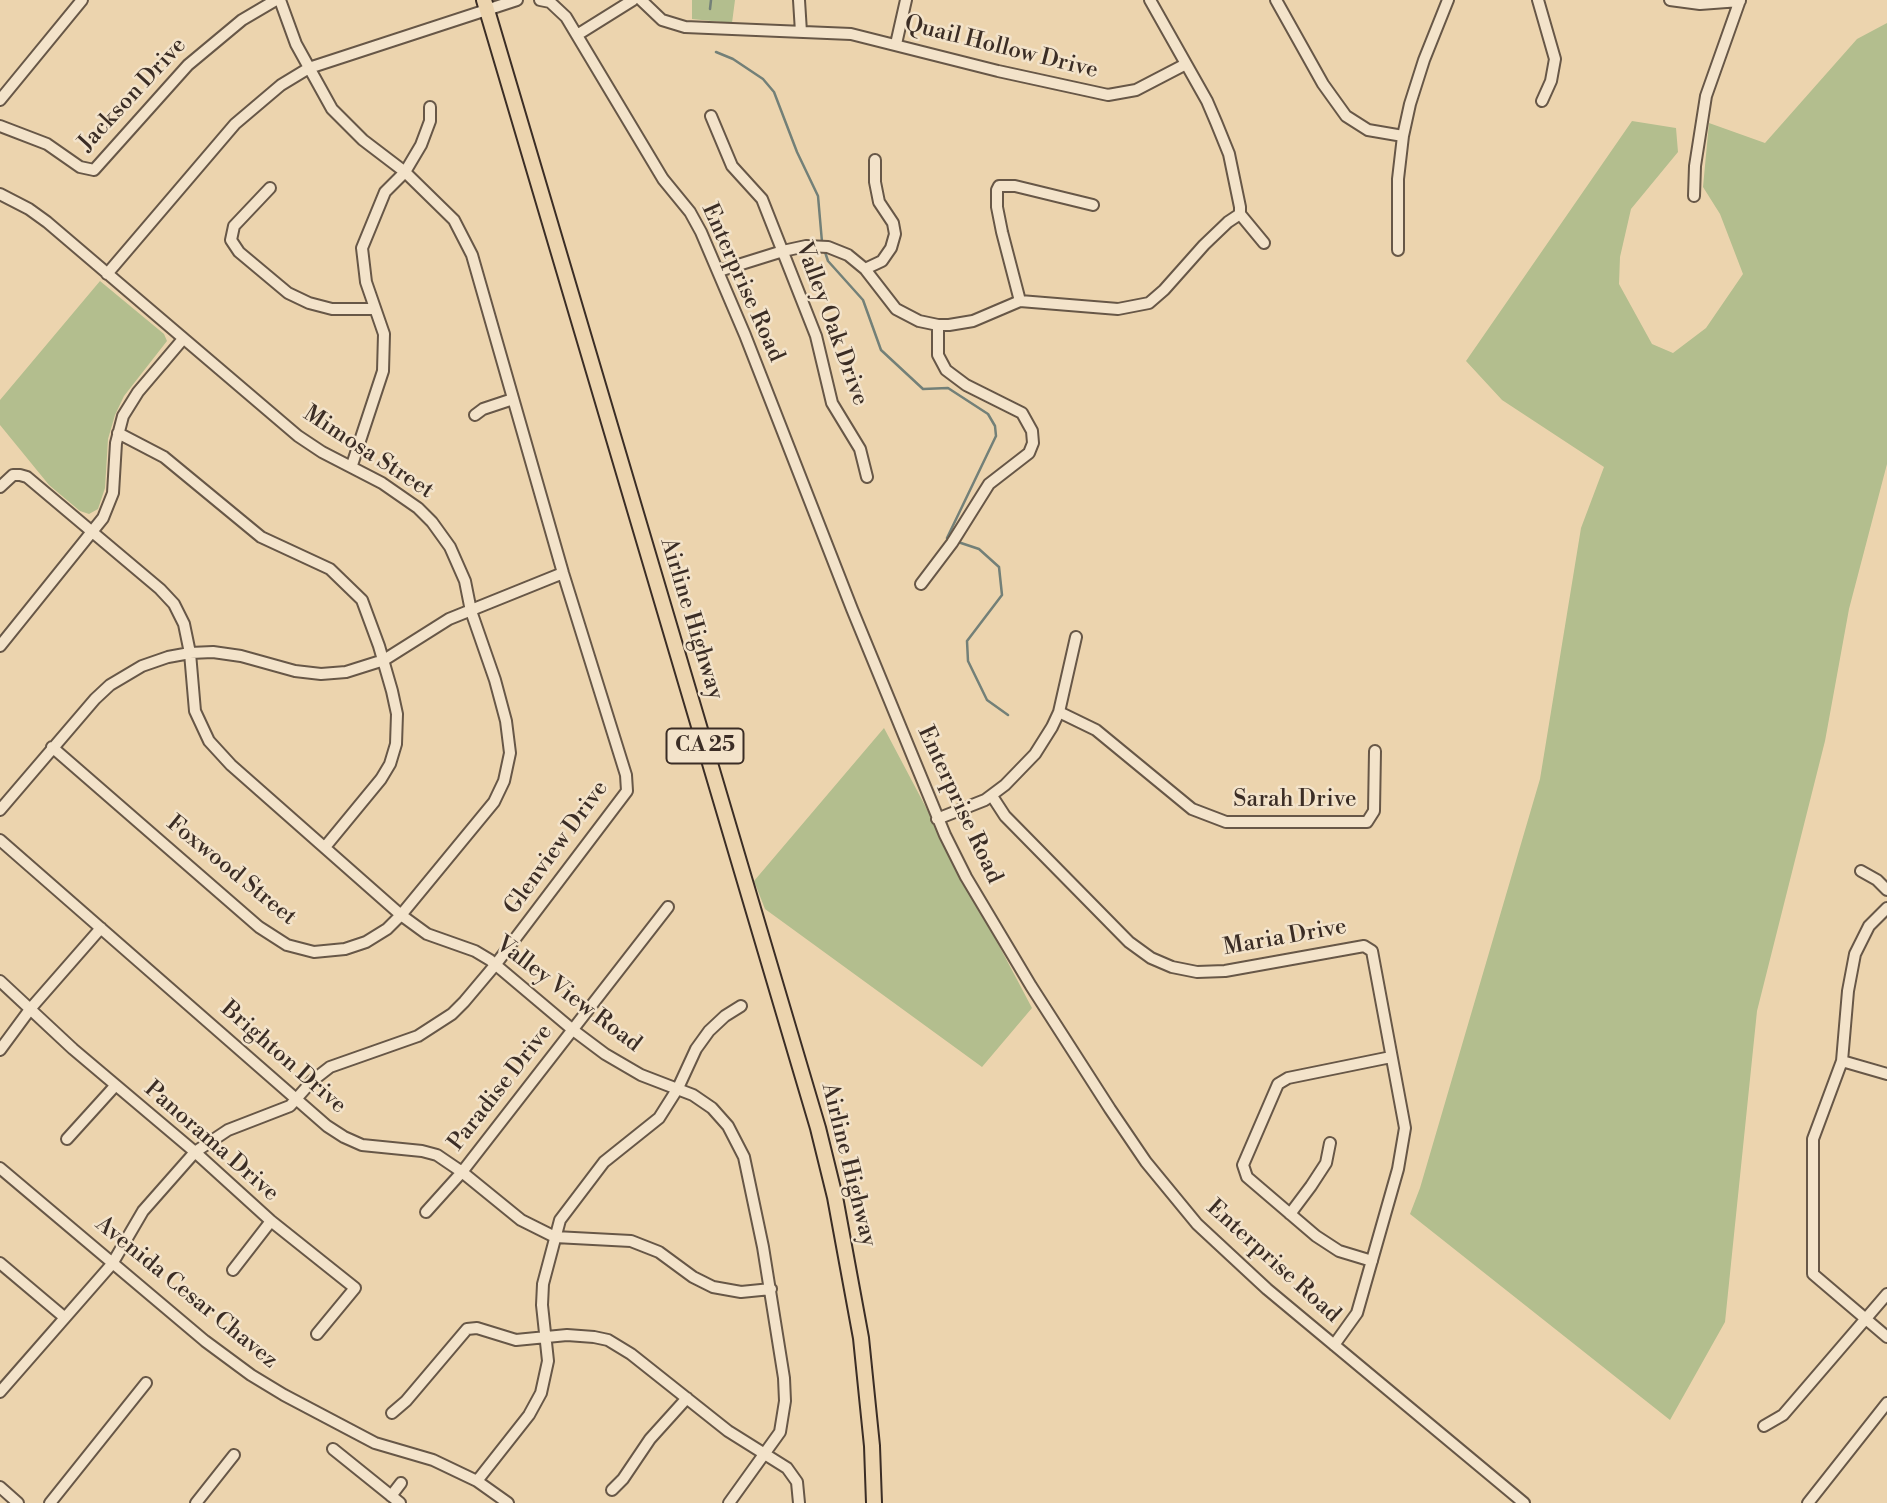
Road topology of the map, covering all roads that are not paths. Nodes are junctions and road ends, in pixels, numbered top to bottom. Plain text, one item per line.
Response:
1 (82, 0) edge
2 (278, 0) edge
3 (517, 0) edge
4 (540, 0) edge
5 (633, 0) edge
6 (641, 0) edge
7 (799, 0) edge
8 (906, 0) edge
9 (1150, 0) edge
10 (1276, 0) edge
11 (1448, 0) edge
12 (1538, 0) edge
13 (1670, 0) edge
14 (1740, 1) edge
15 (486, 6) edge
16 (801, 32) junction
17 (577, 35) junction
18 (896, 44) junction
19 (1186, 64) junction
20 (309, 68) junction
21 (0, 100) edge
22 (1542, 101) dead end
23 (430, 107) dead end
24 (711, 116) dead end
25 (0, 126) edge
26 (1403, 136) junction
27 (875, 160) dead end
28 (405, 172) junction
29 (270, 188) dead end
30 (0, 194) edge
31 (1694, 195) dead end
32 (1093, 205) dead end
33 (1240, 215) junction
34 (1264, 243) dead end
35 (1398, 250) dead end
36 (783, 251) junction
37 (865, 270) junction
38 (719, 271) junction
39 (107, 274) junction
40 (1020, 302) junction
41 (375, 309) junction
42 (938, 325) junction
43 (183, 338) junction
44 (513, 399) junction
45 (475, 415) dead end
46 (118, 433) junction
47 (352, 465) junction
48 (867, 477) dead end
49 (0, 487) edge
50 (92, 533) junction
51 (563, 573) junction
52 (921, 584) dead end
53 (471, 611) junction
54 (1076, 637) dead end
55 (0, 646) edge
56 (190, 653) junction
57 (384, 660) junction
58 (1059, 712) junction
59 (52, 747) junction
60 (1376, 751) dead end
61 (992, 796) junction
62 (0, 810) edge
63 (937, 819) junction
64 (0, 840) edge
65 (325, 847) junction
66 (1861, 871) dead end
67 (1887, 890) edge
68 (668, 907) dead end
69 (1887, 908) edge
70 (401, 915) junction
71 (101, 928) junction
72 (496, 964) junction
73 (0, 981) edge
74 (741, 1006) dead end
75 (31, 1008) junction
76 (573, 1030) junction
77 (0, 1050) edge
78 (1391, 1057) junction
79 (1842, 1061) junction
80 (1887, 1074) edge
81 (115, 1086) junction
82 (678, 1088) junction
83 (297, 1099) junction
84 (67, 1139) dead end
85 (1330, 1143) dead end
86 (195, 1152) junction
87 (0, 1168) edge
88 (462, 1172) junction
89 (426, 1212) dead end
90 (1290, 1214) junction
91 (271, 1222) junction
92 (555, 1237) junction
93 (1372, 1261) junction
94 (0, 1263) edge
95 (112, 1264) junction
96 (233, 1270) dead end
97 (771, 1289) junction
98 (1887, 1294) edge
99 (64, 1317) junction
100 (1866, 1320) junction
101 (317, 1334) dead end
102 (1887, 1337) edge
103 (547, 1338) junction
104 (1334, 1345) junction
105 (146, 1383) dead end
106 (0, 1392) edge
107 (687, 1398) junction
108 (1887, 1403) edge
109 (393, 1413) dead end
110 (1764, 1426) dead end
111 (333, 1449) dead end
112 (234, 1455) dead end
113 (763, 1455) junction
114 (477, 1481) junction
115 (401, 1483) dead end
116 (0, 1487) edge
117 (612, 1490) dead end
118 (396, 1499) edge
119 (18, 1503) edge
120 (50, 1503) edge
121 (195, 1503) edge
122 (508, 1503) edge
123 (729, 1503) edge
124 (799, 1503) edge
125 (874, 1503) edge
126 (1524, 1503) edge
127 (1808, 1503) edge

1 - 21 street
2 - 20 street, Glenview Drive
2 - 25 street, Jackson Drive
3 - 15 street
4 - 17 street, Enterprise Road
5 - 17 street
6 - 16 street, Quail Hollow Drive
7 - 16 street
8 - 18 street
9 - 19 street
10 - 26 street
11 - 26 street
12 - 22 street
13 - 14 street
14 - 31 street
15 - 20 street
15 - 125 main road, Airline Highway / CA 25
16 - 18 street, Quail Hollow Drive
17 - 38 street, Enterprise Road
18 - 19 street, Quail Hollow Drive
19 - 33 street
20 - 28 street, Glenview Drive
20 - 39 street
23 - 28 street
24 - 36 street, Valley Oak Drive
26 - 35 street
27 - 37 street
28 - 41 street
28 - 44 street, Glenview Drive
29 - 41 street
30 - 39 street, Mimosa Street
32 - 40 street
33 - 34 street
33 - 40 street
36 - 37 street
36 - 38 street
36 - 48 street, Valley Oak Drive
37 - 42 street
38 - 63 street, Enterprise Road
39 - 43 street, Mimosa Street
40 - 42 street
41 - 47 street
42 - 52 street
43 - 46 street
43 - 47 street, Mimosa Street
44 - 45 street
44 - 51 street, Glenview Drive
46 - 50 street
46 - 57 street
47 - 53 street, Mimosa Street
49 - 50 street, Valley View Road
50 - 55 street
50 - 56 street, Valley View Road
51 - 53 street
51 - 72 street, Glenview Drive
53 - 57 street
53 - 70 street, Mimosa Street
54 - 58 street
56 - 57 street
56 - 59 street
56 - 65 street, Valley View Road
57 - 65 street
58 - 60 street, Sarah Drive
58 - 61 street
59 - 62 street
59 - 70 street, Foxwood Street
61 - 63 street
61 - 78 street, Maria Drive
63 - 104 street, Enterprise Road
64 - 71 street, Brighton Drive
65 - 70 street, Valley View Road
66 - 67 street
68 - 76 street, Paradise Drive
69 - 79 street
70 - 72 street, Valley View Road
71 - 75 street
71 - 83 street, Brighton Drive
72 - 76 street, Valley View Road
72 - 83 street, Glenview Drive
73 - 75 street, Panorama Drive
74 - 82 street
75 - 77 street
75 - 81 street, Panorama Drive
76 - 82 street, Valley View Road
76 - 88 street, Paradise Drive
78 - 90 street
78 - 93 street, Maria Drive
79 - 80 street
79 - 100 street
81 - 84 street
81 - 86 street, Panorama Drive
82 - 92 street
82 - 97 street, Valley View Road
83 - 86 street, Glenview Drive
83 - 88 street, Brighton Drive
85 - 90 street
86 - 91 street, Panorama Drive
86 - 95 street, Glenview Drive
87 - 95 street, Avenida Cesar Chavez
88 - 89 street, Paradise Drive
88 - 92 street, Brighton Drive
90 - 93 street
91 - 96 street
91 - 101 street, Panorama Drive
92 - 97 street, Brighton Drive
92 - 103 street
93 - 104 street, Maria Drive
94 - 99 street
95 - 99 street, Glenview Drive
95 - 114 street, Avenida Cesar Chavez
97 - 113 street, Valley View Road
98 - 100 street
99 - 106 street, Glenview Drive
100 - 102 street
100 - 110 street
103 - 107 street
103 - 109 street
103 - 114 street
104 - 126 street, Enterprise Road
105 - 120 street
107 - 113 street
107 - 117 street
108 - 127 street
111 - 118 street
112 - 121 street
113 - 123 street, Valley View Road
113 - 124 street
114 - 122 street, Avenida Cesar Chavez
115 - 118 street
116 - 119 street

